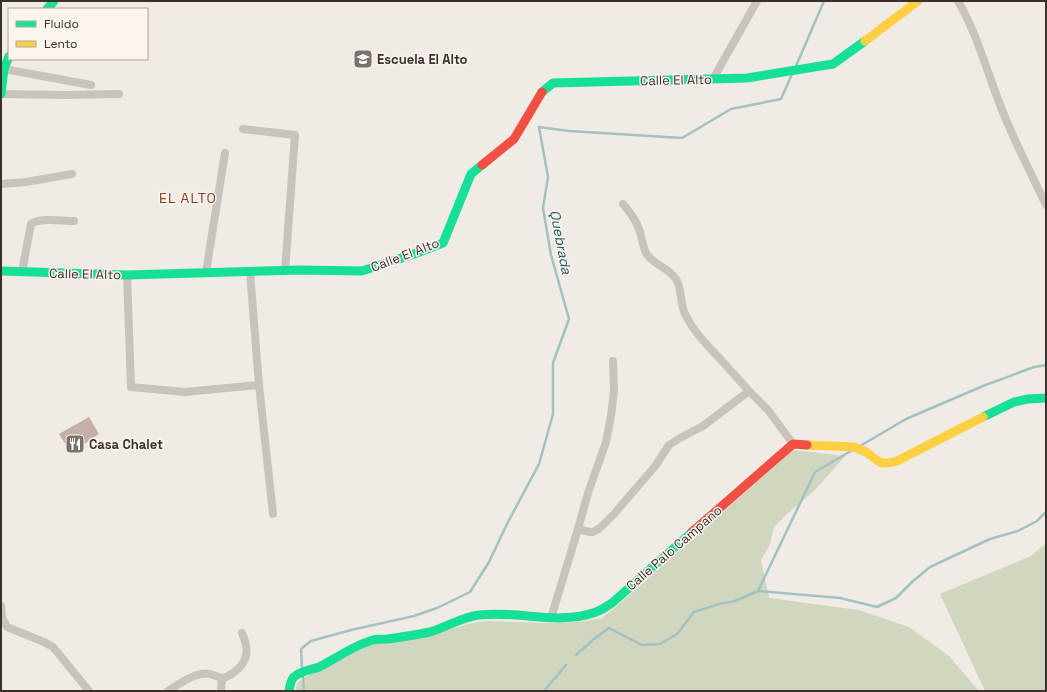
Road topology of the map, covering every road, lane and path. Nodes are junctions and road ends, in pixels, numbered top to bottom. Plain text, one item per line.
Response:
1 (757, 1) edge
2 (918, 1) edge
3 (958, 1) edge
4 (8, 59) edge
5 (4, 69) junction
6 (713, 79) junction
7 (91, 86) dead end
8 (1, 94) edge
9 (120, 94) dead end
10 (243, 129) dead end
11 (224, 153) dead end
12 (72, 174) dead end
13 (1, 184) edge
14 (623, 204) dead end
15 (1046, 205) edge
16 (74, 222) dead end
17 (1, 271) edge
18 (285, 271) junction
19 (22, 272) junction
20 (206, 272) junction
21 (250, 272) junction
22 (127, 275) junction
23 (613, 361) dead end
24 (259, 385) junction
25 (749, 391) junction
26 (1046, 398) edge
27 (793, 444) junction
28 (273, 514) dead end
29 (578, 529) junction
30 (1, 606) edge
31 (551, 618) junction
32 (242, 633) dead end
33 (222, 678) junction
34 (89, 691) edge
35 (168, 691) edge
36 (221, 691) edge
37 (289, 691) edge

1 - 6 street
2 - 6 street, Calle El Alto
3 - 15 street
4 - 5 street
5 - 7 street
5 - 8 street
6 - 18 street, Calle El Alto
8 - 9 street
10 - 18 street
11 - 20 street
12 - 13 street
14 - 25 street
16 - 19 street
17 - 19 street, Calle El Alto
18 - 21 street, Calle El Alto
19 - 22 street, Calle El Alto
20 - 21 street, Calle El Alto
20 - 22 street, Calle El Alto
21 - 24 street
22 - 24 street
23 - 29 street
24 - 28 street
25 - 27 street
25 - 29 street
26 - 27 street
27 - 31 street, Calle Palo Campano
29 - 31 street
30 - 34 street
31 - 37 street, Calle Palo Campano
32 - 33 street
33 - 35 street
33 - 36 street

